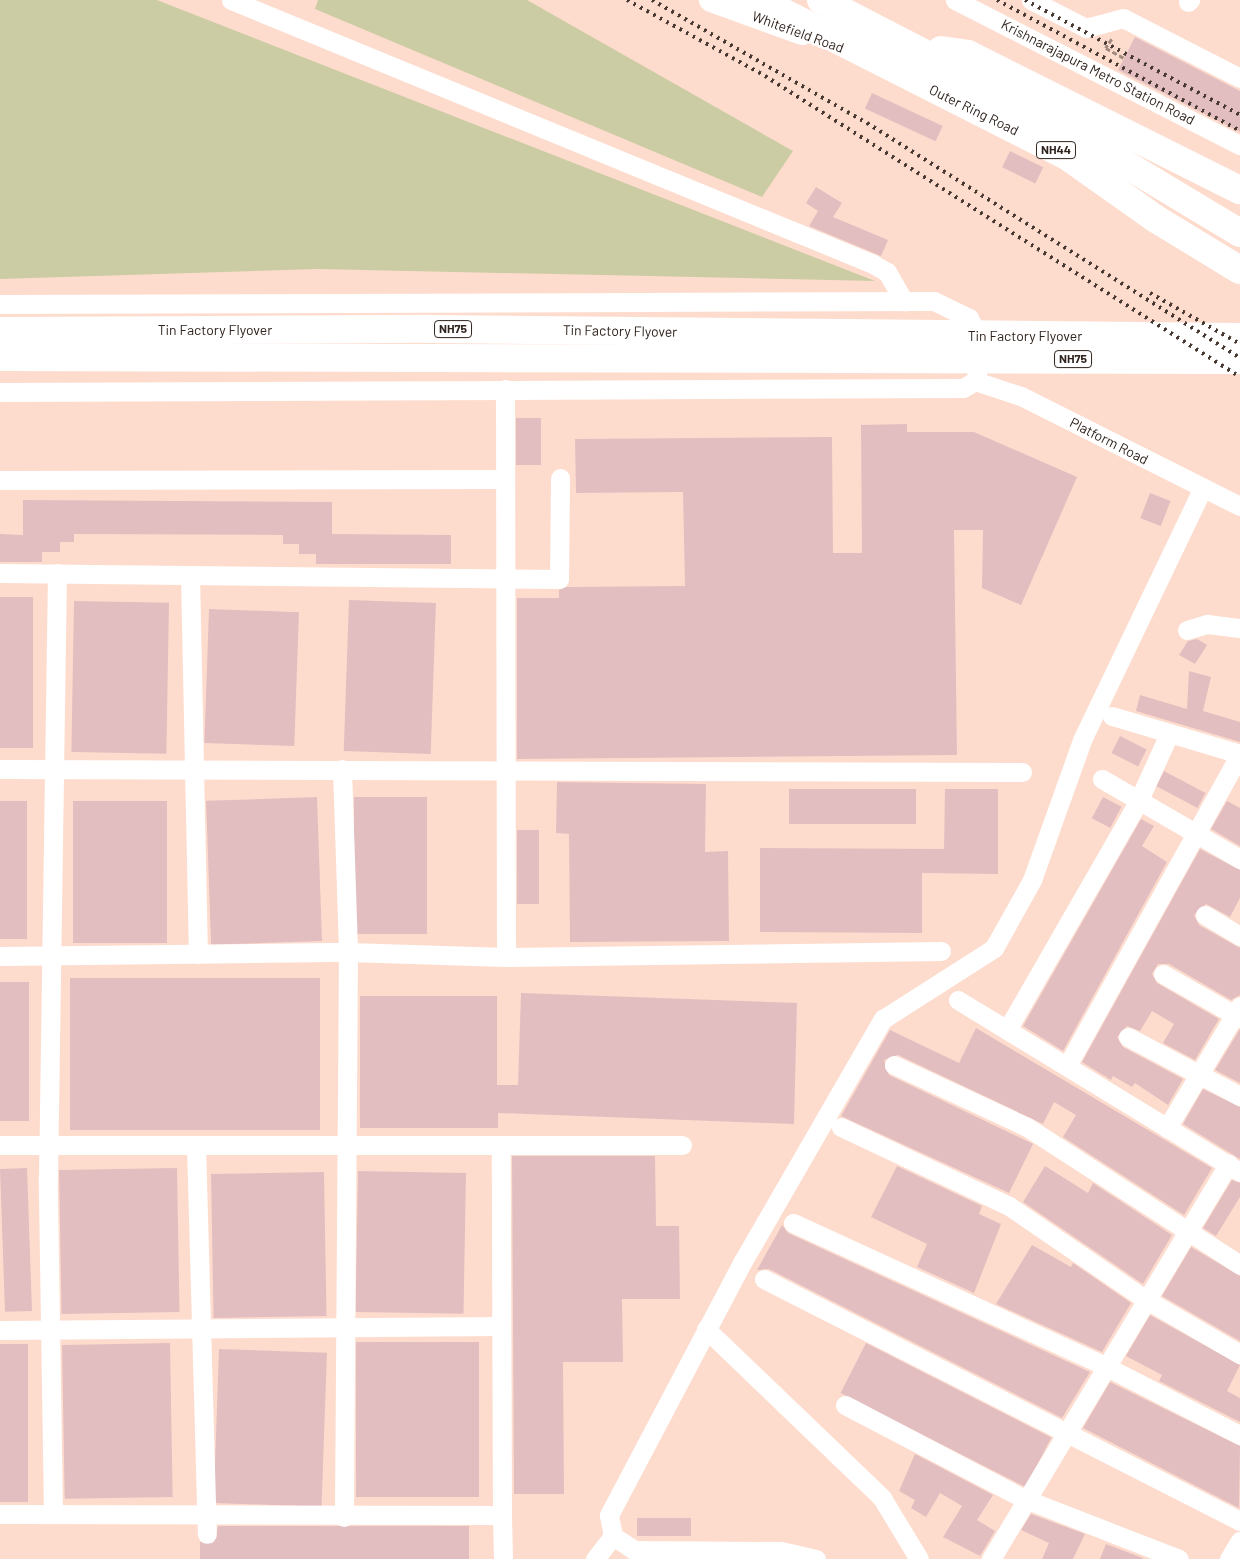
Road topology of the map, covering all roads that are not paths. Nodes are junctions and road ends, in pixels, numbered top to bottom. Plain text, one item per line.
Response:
1 (231, 0) edge
2 (711, 0) edge
3 (759, 0) edge
4 (822, 0) edge
5 (955, 0) edge
6 (1031, 0) edge
7 (919, 47) junction
8 (858, 53) junction
9 (1240, 78) edge
10 (1240, 145) edge
11 (1240, 190) edge
12 (1240, 232) edge
13 (1206, 250) junction
14 (1240, 258) edge
15 (1240, 270) edge
16 (904, 301) junction
17 (0, 304) edge
18 (0, 331) edge
19 (1240, 337) edge
20 (906, 347) junction
21 (0, 357) edge
22 (1240, 360) edge
23 (975, 381) junction
24 (505, 389) junction
25 (0, 392) edge
26 (560, 478) dead end
27 (505, 479) junction
28 (0, 480) edge
29 (1202, 490) junction
30 (1237, 500) edge
31 (0, 573) edge
32 (57, 573) junction
33 (190, 575) junction
34 (505, 580) junction
35 (1240, 628) edge
36 (1186, 630) dead end
37 (1112, 716) dead end
38 (1168, 736) junction
39 (1240, 754) edge
40 (0, 769) edge
41 (55, 769) junction
42 (194, 769) junction
43 (342, 769) junction
44 (506, 769) junction
45 (1022, 772) dead end
46 (1102, 779) dead end
47 (1139, 800) junction
48 (1196, 834) junction
49 (1240, 859) edge
50 (1206, 915) dead end
51 (1240, 936) edge
52 (941, 951) dead end
53 (348, 952) junction
54 (198, 954) junction
55 (0, 956) edge
56 (54, 956) junction
57 (506, 957) junction
58 (1163, 974) dead end
59 (958, 1000) dead end
60 (1238, 1013) edge
61 (1007, 1030) junction
62 (1128, 1037) dead end
63 (894, 1065) dead end
64 (1067, 1066) junction
65 (1199, 1074) junction
66 (1240, 1096) edge
67 (841, 1127) dead end
68 (1168, 1128) junction
69 (0, 1145) edge
70 (49, 1145) junction
71 (196, 1145) junction
72 (347, 1145) junction
73 (501, 1145) junction
74 (682, 1145) dead end
75 (1234, 1168) edge
76 (793, 1223) dead end
77 (1188, 1231) junction
78 (1240, 1265) edge
79 (764, 1279) dead end
80 (1145, 1299) junction
81 (501, 1326) junction
82 (346, 1328) junction
83 (706, 1329) junction
84 (0, 1330) edge
85 (51, 1330) junction
86 (202, 1330) junction
87 (1240, 1354) edge
88 (1104, 1365) junction
89 (845, 1405) dead end
90 (1063, 1433) junction
91 (1240, 1435) edge
92 (1025, 1499) junction
93 (207, 1512) junction
94 (0, 1514) edge
95 (53, 1514) junction
96 (502, 1515) junction
97 (344, 1517) junction
98 (1240, 1521) edge
99 (207, 1534) dead end
100 (613, 1536) junction
101 (1240, 1540) edge
102 (504, 1559) edge
103 (595, 1559) edge
104 (816, 1559) edge
105 (919, 1559) edge
106 (991, 1559) edge
107 (1179, 1559) edge
108 (1229, 1559) edge

1 - 16 street
2 - 8 main road, Whitefield Road
3 - 8 highway, Outer Ring Road / NH44
4 - 7 highway, Outer Ring Road / NH44
5 - 10 street, Krishnarajapura Metro Station Road
6 - 9 street
7 - 11 highway, Outer Ring Road
7 - 12 highway, Outer Ring Road / NH44
8 - 13 highway, Outer Ring Road / NH44
13 - 14 highway, Outer Ring Road / NH44
13 - 15 highway, Outer Ring Road / NH44
16 - 17 street
16 - 23 street
18 - 20 highway, Tin Factory Flyover / NH75
19 - 20 highway, Tin Factory Flyover / NH75
20 - 21 highway, Tin Factory Flyover / NH75
20 - 22 highway, Tin Factory Flyover / NH75
23 - 24 street
23 - 29 street, Platform Road
24 - 25 street
24 - 27 street
26 - 34 street
27 - 28 street
27 - 34 street
29 - 30 street, Platform Road
29 - 83 street
31 - 32 street
32 - 33 street
32 - 41 street
33 - 34 street
33 - 42 street
34 - 44 street
35 - 36 street
37 - 38 street
38 - 39 street
38 - 47 street
39 - 48 street
40 - 41 street
41 - 42 street
41 - 56 street
42 - 43 street
42 - 54 street
43 - 44 street
43 - 53 street
44 - 45 street
44 - 57 street
46 - 47 street
47 - 48 street
47 - 61 street
48 - 49 street
48 - 64 street
50 - 51 street
52 - 57 street
53 - 54 street
53 - 57 street
53 - 72 street
54 - 56 street
55 - 56 street
56 - 70 street
58 - 60 street
59 - 61 street
60 - 65 street
61 - 64 street
62 - 65 street
63 - 77 street
64 - 68 street
65 - 66 street
65 - 68 street
67 - 80 street
68 - 75 street
69 - 70 street
70 - 71 street
70 - 85 street
71 - 72 street
71 - 86 street
72 - 73 street
72 - 82 street
73 - 74 street
73 - 81 street
75 - 77 street
76 - 88 street
77 - 78 street
77 - 80 street
79 - 90 street
80 - 87 street
80 - 88 street
81 - 82 street
81 - 96 street
82 - 86 street
82 - 97 street
83 - 100 street
83 - 105 street
84 - 85 street
85 - 86 street
85 - 95 street
86 - 93 street
88 - 90 street
88 - 91 street
89 - 92 street
90 - 92 street
90 - 98 street
92 - 106 street
92 - 107 street
93 - 95 street
93 - 97 street
93 - 99 street
94 - 95 street
96 - 97 street
96 - 102 street
100 - 103 street
100 - 104 street
101 - 108 street

